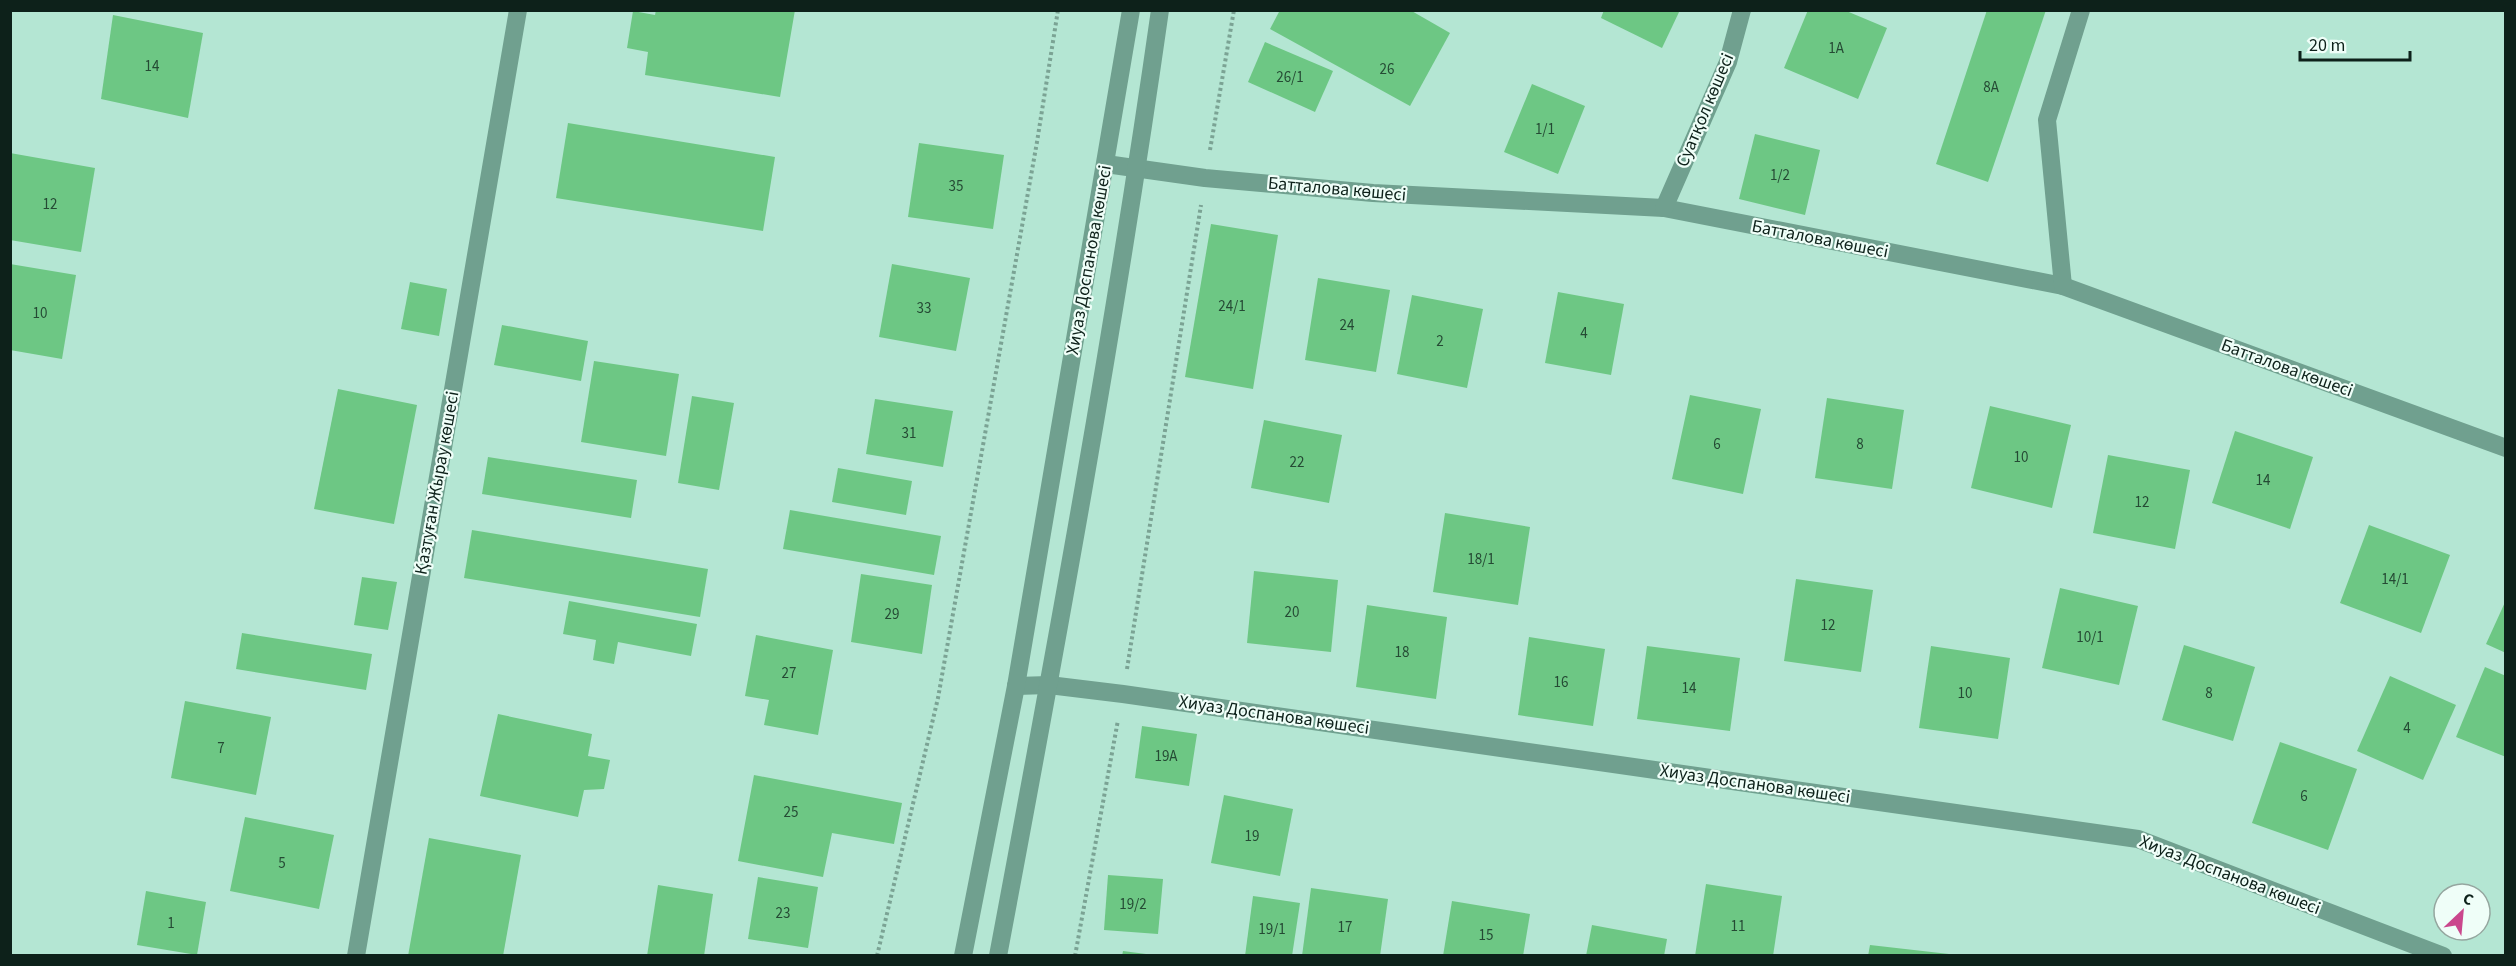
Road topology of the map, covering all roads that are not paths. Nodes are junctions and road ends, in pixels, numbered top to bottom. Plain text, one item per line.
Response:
1 (518, 10) edge
2 (1131, 10) edge
3 (1160, 10) edge
4 (1742, 10) edge
5 (2081, 10) edge
6 (1106, 164) junction
7 (1138, 168) junction
8 (1664, 208) junction
9 (2062, 286) junction
10 (2505, 448) edge
11 (1016, 686) junction
12 (1049, 686) junction
13 (356, 956) edge
14 (963, 956) edge
15 (998, 956) edge
16 (2443, 956) edge

1 - 13 street, Қазтуған Жырау көшесі
2 - 6 street, Хиуаз Доспанова көшесі
3 - 7 street, Хиуаз Доспанова көшесі
4 - 8 street, Суатқол көшесі
5 - 9 street
6 - 7 street, Батталова көшесі
6 - 11 street, Хиуаз Доспанова көшесі
7 - 8 street, Батталова көшесі
7 - 12 street, Хиуаз Доспанова көшесі
8 - 9 street, Батталова көшесі
9 - 10 street, Батталова көшесі
11 - 12 street, Хиуаз Доспанова көшесі
11 - 14 street, Хиуаз Доспанова көшесі
12 - 15 street, Хиуаз Доспанова көшесі
12 - 16 street, Хиуаз Доспанова көшесі

